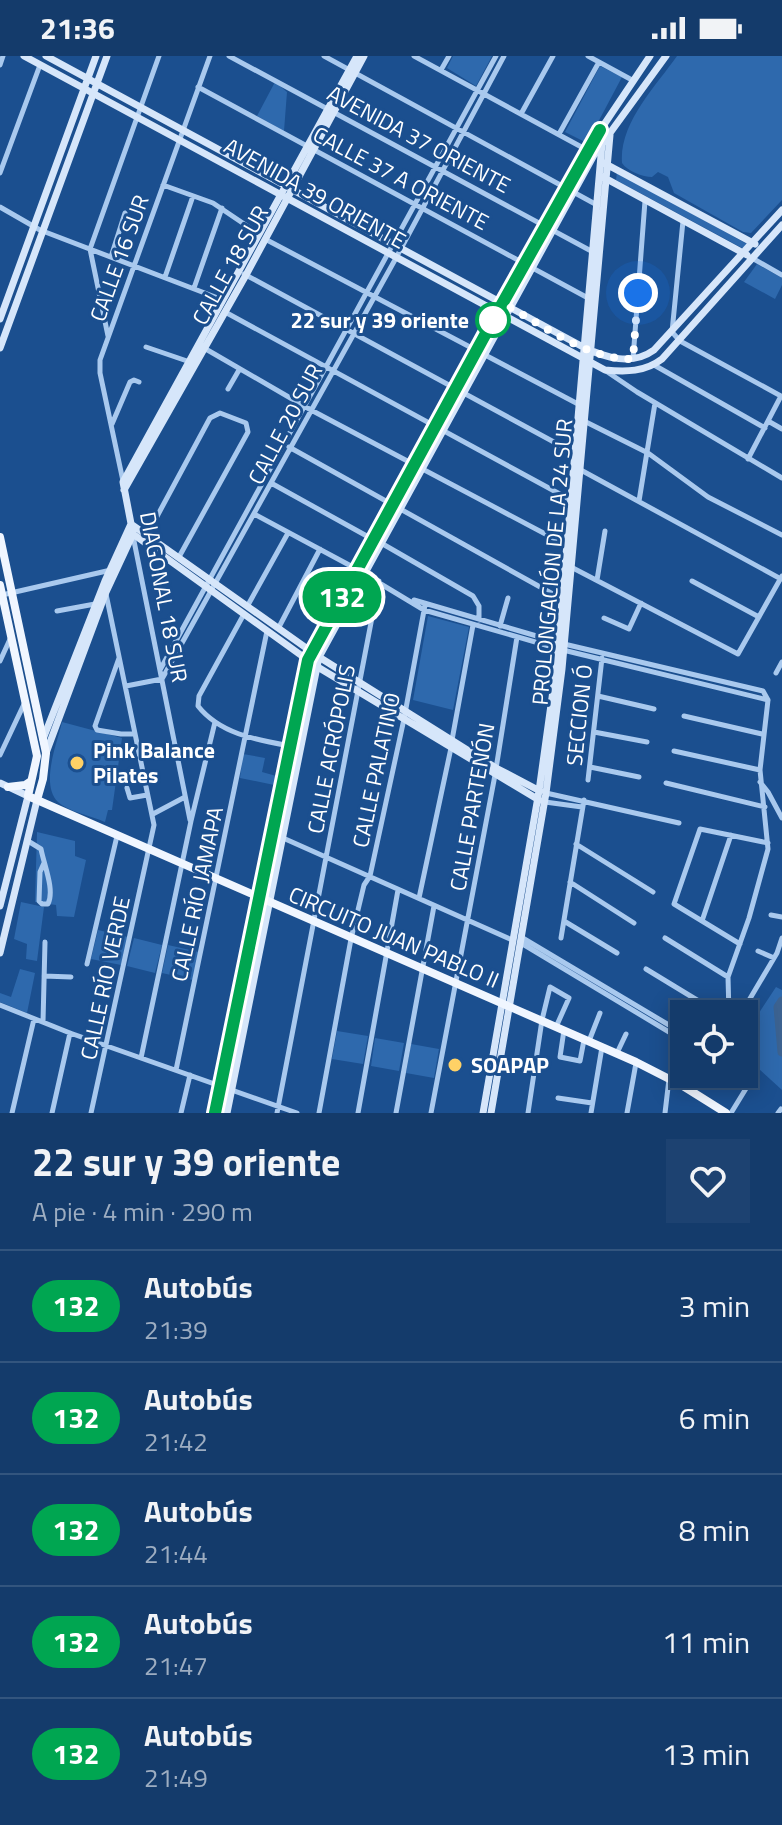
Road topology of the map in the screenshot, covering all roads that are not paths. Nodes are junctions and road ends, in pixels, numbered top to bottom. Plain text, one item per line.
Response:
1 (3, 56) edge
2 (24, 56) edge
3 (46, 56) edge
4 (96, 56) edge
5 (107, 56) edge
6 (159, 56) edge
7 (210, 56) edge
8 (229, 56) edge
9 (324, 56) edge
10 (357, 56) edge
11 (364, 56) edge
12 (414, 56) edge
13 (449, 56) edge
14 (496, 56) edge
15 (504, 56) edge
16 (553, 56) edge
17 (588, 56) edge
18 (650, 56) edge
19 (666, 56) edge
20 (599, 62) junction
21 (0, 65) edge
22 (40, 65) junction
23 (441, 70) junction
24 (352, 71) junction
25 (89, 78) junction
26 (632, 80) junction
27 (97, 83) junction
28 (198, 87) junction
29 (85, 89) junction
30 (478, 90) junction
31 (94, 94) junction
32 (484, 94) junction
33 (141, 106) junction
34 (331, 110) junction
35 (521, 114) junction
36 (137, 117) junction
37 (606, 120) junction
38 (457, 128) junction
39 (182, 129) junction
40 (600, 130) junction
41 (464, 132) junction
42 (559, 134) junction
43 (610, 134) junction
44 (179, 139) junction
45 (602, 143) junction
46 (310, 147) junction
47 (590, 153) junction
48 (605, 163) junction
49 (436, 167) junction
50 (443, 171) junction
51 (0, 173) edge
52 (603, 177) junction
53 (163, 185) junction
54 (289, 188) junction
55 (570, 189) junction
56 (193, 196) junction
57 (284, 197) junction
58 (645, 201) junction
59 (416, 204) junction
60 (600, 206) junction
61 (0, 207) edge
62 (222, 208) junction
63 (423, 208) junction
64 (782, 210) edge
65 (125, 213) dead end
66 (683, 221) junction
67 (782, 225) edge
68 (34, 226) junction
69 (549, 227) junction
70 (44, 231) junction
71 (262, 236) junction
72 (752, 242) junction
73 (398, 247) junction
74 (761, 248) junction
75 (90, 249) junction
76 (593, 252) junction
77 (743, 252) junction
78 (392, 256) junction
79 (111, 257) junction
80 (752, 258) junction
81 (133, 265) junction
82 (528, 265) junction
83 (242, 274) junction
84 (782, 275) edge
85 (165, 277) junction
86 (194, 288) junction
87 (371, 293) junction
88 (588, 298) junction
89 (223, 300) junction
90 (506, 305) junction
91 (225, 312) junction
92 (500, 315) junction
93 (0, 319) edge
94 (350, 330) junction
95 (672, 332) junction
96 (109, 337) junction
97 (680, 341) junction
98 (146, 347) dead end
99 (202, 347) junction
100 (0, 348) edge
101 (586, 348) junction
102 (480, 353) junction
103 (633, 359) junction
104 (585, 360) junction
105 (191, 362) junction
106 (654, 365) junction
107 (239, 370) junction
108 (329, 370) junction
109 (605, 370) junction
110 (186, 378) junction
111 (139, 382) dead end
112 (228, 389) dead end
113 (458, 392) junction
114 (782, 396) edge
115 (655, 403) junction
116 (578, 404) junction
117 (308, 408) junction
118 (583, 420) junction
119 (768, 421) junction
120 (111, 426) junction
121 (438, 428) junction
122 (765, 428) junction
123 (782, 429) edge
124 (288, 446) junction
125 (648, 453) junction
126 (577, 454) junction
127 (748, 459) junction
128 (418, 466) junction
129 (579, 469) junction
130 (782, 478) edge
131 (271, 483) junction
132 (124, 486) junction
133 (569, 499) junction
134 (639, 501) junction
135 (396, 507) junction
136 (251, 513) junction
137 (131, 524) junction
138 (605, 531) dead end
139 (288, 533) junction
140 (133, 534) junction
141 (147, 535) junction
142 (782, 535) edge
143 (0, 537) edge
144 (377, 542) junction
145 (568, 546) junction
146 (320, 549) junction
147 (179, 557) junction
148 (570, 566) junction
149 (112, 569) junction
150 (361, 571) junction
151 (781, 578) edge
152 (597, 580) junction
153 (379, 581) junction
154 (692, 581) dead end
155 (212, 585) junction
156 (5, 591) edge
157 (106, 592) junction
158 (508, 598) dead end
159 (560, 598) junction
160 (641, 603) junction
161 (95, 604) junction
162 (424, 608) junction
163 (246, 609) junction
164 (57, 611) dead end
165 (759, 617) junction
166 (604, 618) dead end
167 (479, 620) junction
168 (473, 625) junction
169 (500, 626) junction
170 (279, 627) junction
171 (267, 630) junction
172 (11, 636) junction
173 (517, 637) junction
174 (560, 646) junction
175 (313, 656) junction
176 (602, 656) junction
177 (119, 657) junction
178 (0, 661) edge
179 (782, 662) edge
180 (316, 666) junction
181 (160, 670) junction
182 (776, 673) dead end
183 (162, 679) junction
184 (126, 686) junction
185 (359, 688) junction
186 (598, 696) junction
187 (26, 701) junction
188 (654, 709) dead end
189 (404, 715) junction
190 (684, 716) dead end
191 (215, 722) junction
192 (594, 732) junction
193 (135, 734) junction
194 (762, 734) junction
195 (246, 737) junction
196 (43, 739) junction
197 (647, 742) dead end
198 (451, 744) junction
199 (290, 746) junction
200 (674, 751) dead end
201 (46, 753) junction
202 (0, 755) edge
203 (590, 767) junction
204 (760, 770) junction
205 (496, 772) junction
206 (639, 777) dead end
207 (43, 779) junction
208 (588, 780) dead end
209 (32, 781) junction
210 (760, 782) junction
211 (666, 783) dead end
212 (4, 785) edge
213 (127, 788) dead end
214 (147, 795) junction
215 (542, 796) junction
216 (185, 797) junction
217 (32, 798) junction
218 (583, 804) junction
219 (51, 807) junction
220 (765, 807) junction
221 (153, 814) junction
222 (782, 818) edge
223 (191, 821) junction
224 (679, 823) dead end
225 (731, 835) junction
226 (117, 836) junction
227 (283, 838) junction
228 (27, 840) junction
229 (768, 843) junction
230 (576, 844) junction
231 (149, 850) junction
232 (325, 858) junction
233 (44, 863) junction
234 (182, 865) junction
235 (370, 876) junction
236 (216, 879) junction
237 (570, 882) junction
238 (398, 890) junction
239 (653, 892) dead end
240 (258, 898) junction
241 (419, 898) junction
242 (269, 903) junction
243 (0, 906) edge
244 (434, 906) junction
245 (4, 914) edge
246 (771, 915) dead end
247 (782, 917) edge
248 (467, 920) junction
249 (564, 921) junction
250 (701, 921) junction
251 (312, 922) junction
252 (634, 923) dead end
253 (561, 938) dead end
254 (665, 938) dead end
255 (782, 938) edge
256 (351, 939) junction
257 (518, 940) junction
258 (45, 942) dead end
259 (740, 944) junction
260 (0, 949) edge
261 (758, 951) dead end
262 (617, 953) dead end
263 (386, 954) junction
264 (774, 958) junction
265 (87, 964) dead end
266 (421, 969) junction
267 (646, 969) dead end
268 (44, 976) junction
269 (71, 977) dead end
270 (728, 977) junction
271 (455, 982) junction
272 (697, 1000) edge
273 (729, 1000) edge
274 (506, 1004) junction
275 (0, 1005) edge
276 (600, 1013) dead end
277 (34, 1019) junction
278 (653, 1019) junction
279 (542, 1020) junction
280 (43, 1022) junction
281 (670, 1027) edge
282 (560, 1028) junction
283 (670, 1031) edge
284 (70, 1033) junction
285 (626, 1034) dead end
286 (586, 1040) junction
287 (106, 1045) junction
288 (602, 1047) junction
289 (617, 1054) junction
290 (141, 1058) junction
291 (636, 1062) junction
292 (176, 1070) junction
293 (190, 1075) junction
294 (670, 1078) joint
295 (220, 1086) junction
296 (687, 1088) edge
297 (232, 1090) junction
298 (558, 1098) dead end
299 (592, 1103) junction
300 (278, 1110) edge
301 (12, 1113) edge
302 (52, 1113) edge
303 (91, 1113) edge
304 (181, 1113) edge
305 (215, 1113) edge
306 (227, 1113) edge
307 (297, 1113) edge
308 (319, 1113) edge
309 (358, 1113) edge
310 (396, 1113) edge
311 (431, 1113) edge
312 (483, 1113) edge
313 (491, 1113) edge
314 (528, 1113) edge
315 (591, 1113) edge
316 (627, 1113) edge
317 (665, 1113) edge
318 (728, 1113) edge

1 - 21 street
2 - 22 main road, AVENIDA 39 ORIENTE
3 - 25 main road, AVENIDA 39 ORIENTE
4 - 25 main road
5 - 27 main road
6 - 33 street, CALLE 16 SUR
7 - 28 street, CALLE 16 SUR
8 - 34 street, AVENIDA 37 ORIENTE
9 - 24 street
10 - 24 main road, CALLE 18 SUR
11 - 24 main road, CALLE 18 SUR
12 - 23 street
13 - 23 street
14 - 30 street, CALLE 20 SUR
15 - 32 street, CALLE 20 SUR
16 - 35 street
17 - 20 street
18 - 26 main road
19 - 43 main road
20 - 26 street
20 - 42 street
22 - 29 main road, AVENIDA 39 ORIENTE
22 - 51 street
23 - 30 street
24 - 34 main road, CALLE 18 SUR
24 - 38 street
25 - 27 main road, AVENIDA 39 ORIENTE
25 - 29 main road
26 - 37 main road
27 - 31 main road
27 - 33 main road, AVENIDA 39 ORIENTE
28 - 39 street, CALLE 16 SUR
28 - 46 street, CALLE 37 A ORIENTE
29 - 31 main road, AVENIDA 39 ORIENTE
29 - 68 main road
30 - 32 street
30 - 38 street, CALLE 20 SUR
31 - 36 main road, AVENIDA 39 ORIENTE
31 - 70 main road
32 - 35 street
32 - 41 street, CALLE 20 SUR
33 - 36 street, CALLE 16 SUR
33 - 39 main road, AVENIDA 39 ORIENTE
34 - 46 main road, CALLE 18 SUR
34 - 49 street, AVENIDA 37 ORIENTE
35 - 42 street
36 - 44 main road, AVENIDA 39 ORIENTE
36 - 75 street, CALLE 16 SUR
37 - 40 main road
37 - 43 main road, PROLONGACIÓN DE LA 24 SUR
38 - 41 street
38 - 49 street, CALLE 20 SUR
39 - 44 street, CALLE 16 SUR
39 - 54 main road, AVENIDA 39 ORIENTE
40 - 45 main road, PROLONGACIÓN DE LA 24 SUR
40 - 47 main road
41 - 50 street, CALLE 20 SUR
41 - 55 street
42 - 47 street
43 - 45 main road
43 - 48 main road, PROLONGACIÓN DE LA 24 SUR
44 - 53 street, CALLE 16 SUR
44 - 57 main road, AVENIDA 39 ORIENTE
45 - 47 main road
45 - 48 main road, PROLONGACIÓN DE LA 24 SUR
46 - 54 main road, CALLE 18 SUR
46 - 59 street, CALLE 37 A ORIENTE
47 - 48 main road
47 - 55 main road
48 - 52 main road, PROLONGACIÓN DE LA 24 SUR
48 - 72 main road
49 - 50 street, AVENIDA 37 ORIENTE
49 - 59 street, CALLE 20 SUR
50 - 63 street, CALLE 20 SUR
50 - 69 street, AVENIDA 37 ORIENTE
52 - 58 main road
52 - 60 main road, PROLONGACIÓN DE LA 24 SUR
53 - 56 street
53 - 81 street, CALLE 16 SUR
54 - 57 main road, CALLE 18 SUR
54 - 73 main road, AVENIDA 39 ORIENTE
55 - 60 street
55 - 69 main road
56 - 62 street
56 - 85 street
57 - 71 main road, CALLE 18 SUR
57 - 78 main road, AVENIDA 39 ORIENTE
58 - 66 main road
58 - 103 street
59 - 63 street, CALLE 37 A ORIENTE
59 - 73 street, CALLE 20 SUR
60 - 76 main road, PROLONGACIÓN DE LA 24 SUR
60 - 101 main road, PROLONGACIÓN DE LA 24 SUR
61 - 68 street
62 - 71 street
62 - 86 street
63 - 73 street, CALLE 20 SUR
63 - 82 street, CALLE 37 A ORIENTE
64 - 72 main road
65 - 79 street
66 - 77 main road
66 - 95 street
67 - 74 main road
68 - 70 street
68 - 93 main road
69 - 76 street, AVENIDA 37 ORIENTE
69 - 82 main road
70 - 75 street
70 - 100 main road
71 - 83 main road, CALLE 18 SUR
71 - 87 street
72 - 74 main road
72 - 77 main road
73 - 78 street, CALLE 20 SUR
73 - 90 main road, AVENIDA 39 ORIENTE
74 - 80 main road
75 - 79 street
75 - 96 street, CALLE 16 SUR
76 - 88 main road, PROLONGACIÓN DE LA 24 SUR
77 - 80 main road
77 - 95 main road
78 - 87 street, CALLE 20 SUR
78 - 92 main road, AVENIDA 39 ORIENTE
79 - 81 street
80 - 84 street
80 - 97 main road
81 - 85 street
81 - 96 street, CALLE 16 SUR
82 - 88 street, CALLE 37 A ORIENTE
82 - 90 main road
83 - 89 main road, CALLE 18 SUR
83 - 91 main road, CALLE 18 SUR
83 - 94 street
85 - 86 street
86 - 89 street
87 - 94 street, CALLE 20 SUR
87 - 102 street
88 - 101 main road, PROLONGACIÓN DE LA 24 SUR
89 - 99 main road, CALLE 18 SUR
90 - 92 main road
90 - 101 main road, AVENIDA 39 ORIENTE
91 - 99 main road, CALLE 18 SUR
91 - 108 street
92 - 102 main road
92 - 104 main road, AVENIDA 39 ORIENTE
94 - 108 street, CALLE 20 SUR
94 - 113 street
95 - 97 street
95 - 103 main road
96 - 120 street, DIAGONAL 18 SUR
97 - 106 main road
97 - 114 street
98 - 105 street
99 - 105 main road, CALLE 18 SUR
99 - 107 street
99 - 110 main road, CALLE 18 SUR
101 - 103 main road, AVENIDA 39 ORIENTE
101 - 104 main road, PROLONGACIÓN DE LA 24 SUR
102 - 113 main road
102 - 116 street
104 - 109 main road, AVENIDA 39 ORIENTE
104 - 116 main road, PROLONGACIÓN DE LA 24 SUR
104 - 118 main road, PROLONGACIÓN DE LA 24 SUR
105 - 110 main road, CALLE 18 SUR
106 - 109 main road
106 - 122 street
107 - 112 street
107 - 117 street
108 - 117 street, CALLE 20 SUR
108 - 121 street
109 - 115 street
110 - 132 main road, CALLE 18 SUR
111 - 120 street
113 - 121 main road
113 - 126 street
114 - 119 street
115 - 125 street
115 - 127 street
116 - 126 main road, PROLONGACIÓN DE LA 24 SUR
117 - 124 street, CALLE 20 SUR
117 - 128 street
118 - 125 street
118 - 126 main road, PROLONGACIÓN DE LA 24 SUR
119 - 122 street
119 - 123 street
120 - 132 street, DIAGONAL 18 SUR
121 - 128 main road
121 - 133 street
122 - 127 street
124 - 131 street, CALLE 20 SUR
124 - 135 street
124 - 136 street, CALLE 20 SUR
125 - 134 street
125 - 142 street
126 - 129 main road, PROLONGACIÓN DE LA 24 SUR
126 - 133 main road, PROLONGACIÓN DE LA 24 SUR
127 - 130 street
128 - 135 main road
128 - 145 street
129 - 134 street
129 - 145 main road, PROLONGACIÓN DE LA 24 SUR
131 - 136 street, CALLE 20 SUR
131 - 144 street
132 - 137 main road, DIAGONAL 18 SUR
133 - 145 main road, PROLONGACIÓN DE LA 24 SUR
134 - 151 street
135 - 144 main road
135 - 159 street
136 - 139 street
136 - 155 street, CALLE 20 SUR
137 - 140 main road, DIAGONAL 18 SUR
137 - 141 main road
137 - 149 main road
138 - 152 street
139 - 146 street
139 - 163 street
140 - 149 main road
140 - 155 main road
140 - 181 street, DIAGONAL 18 SUR
141 - 147 main road
141 - 147 street
143 - 156 main road
144 - 150 main road
144 - 167 street
145 - 148 main road, PROLONGACIÓN DE LA 24 SUR
145 - 159 main road, PROLONGACIÓN DE LA 24 SUR
146 - 150 street
146 - 170 street
147 - 155 main road
148 - 152 street
148 - 174 main road, PROLONGACIÓN DE LA 24 SUR
149 - 156 street
149 - 157 main road
149 - 161 main road
150 - 153 street
150 - 175 main road
151 - 165 street
152 - 160 street
153 - 162 street
153 - 185 street, CALLE ACRÓPOLIS
154 - 165 street
155 - 163 main road
155 - 181 street, CALLE 20 SUR
155 - 183 street, CALLE 20 SUR
156 - 172 main road
156 - 196 main road
157 - 177 street
157 - 201 main road
158 - 169 street
159 - 174 main road, PROLONGACIÓN DE LA 24 SUR
160 - 165 street
160 - 166 street
161 - 164 street
161 - 196 main road
162 - 167 street
162 - 168 street
162 - 189 street, CALLE PALATINO
163 - 170 main road
163 - 171 main road
163 - 191 street
167 - 169 street
168 - 173 street
168 - 198 street
169 - 174 street
170 - 175 main road
171 - 175 main road
171 - 195 street, CALLE RÍO JAMAPA
172 - 178 street
172 - 187 main road
173 - 174 street
173 - 205 street, CALLE PARTENÓN
174 - 176 street
174 - 215 main road, PROLONGACIÓN DE LA 24 SUR
175 - 180 main road
175 - 185 main road
175 - 199 main road
176 - 186 street, SECCION Ó
176 - 194 street
177 - 184 street
177 - 193 street
179 - 182 street
180 - 185 main road
180 - 227 main road
181 - 183 street, DIAGONAL 18 SUR
183 - 184 street
183 - 216 street, DIAGONAL 18 SUR
184 - 193 street
185 - 189 main road
185 - 232 street, CALLE ACRÓPOLIS
186 - 188 street
186 - 192 street, SECCION Ó
187 - 202 street
187 - 209 main road
189 - 198 main road
189 - 235 street, CALLE PALATINO
190 - 194 street
191 - 195 street
191 - 223 street
192 - 197 street
192 - 203 street, SECCION Ó
193 - 214 street
194 - 204 street
195 - 199 street
195 - 236 street, CALLE RÍO JAMAPA
196 - 201 main road
198 - 205 main road
198 - 241 street
199 - 240 main road
200 - 204 street
201 - 207 main road
203 - 206 street
203 - 208 street, SECCION Ó
204 - 210 street
205 - 215 main road
205 - 248 street, CALLE PARTENÓN
207 - 217 main road
207 - 219 main road
209 - 212 main road
209 - 217 main road
210 - 220 street
210 - 222 street
211 - 220 street
212 - 217 main road, CIRCUITO JUAN PABLO II
213 - 214 street
214 - 221 street
215 - 218 street
215 - 257 main road, PROLONGACIÓN DE LA 24 SUR
216 - 221 street
216 - 223 street, DIAGONAL 18 SUR
217 - 219 main road, CIRCUITO JUAN PABLO II
217 - 228 main road
217 - 243 main road
218 - 224 street
218 - 230 street
219 - 226 main road, CIRCUITO JUAN PABLO II
220 - 229 street
221 - 231 street, CALLE RÍO VERDE
223 - 234 street, DIAGONAL 18 SUR
225 - 229 street
225 - 250 street
225 - 250 street
226 - 231 main road, CIRCUITO JUAN PABLO II
226 - 265 street
227 - 232 street
227 - 242 main road
228 - 233 street
228 - 245 main road
229 - 259 street
230 - 237 street
230 - 239 street
231 - 234 main road, CIRCUITO JUAN PABLO II
231 - 287 street, CALLE RÍO VERDE
232 - 235 street
232 - 251 street, CALLE ACRÓPOLIS
233 - 233 street
234 - 236 main road, CIRCUITO JUAN PABLO II
234 - 290 street, DIAGONAL 18 SUR
235 - 238 street
235 - 256 street, CALLE PALATINO
236 - 240 main road, CIRCUITO JUAN PABLO II
236 - 292 street, CALLE RÍO JAMAPA
237 - 249 street
237 - 252 street
238 - 241 street
238 - 263 street
240 - 242 main road, CIRCUITO JUAN PABLO II
240 - 295 main road
241 - 244 street
242 - 251 main road, CIRCUITO JUAN PABLO II
242 - 297 main road
244 - 248 street
244 - 266 street
245 - 260 main road
246 - 247 street
248 - 257 street
248 - 271 street, CALLE PARTENÓN
249 - 253 street
249 - 262 street
250 - 259 street
251 - 256 main road, CIRCUITO JUAN PABLO II
251 - 300 street, CALLE ACRÓPOLIS
254 - 270 street
255 - 264 street
256 - 263 main road, CIRCUITO JUAN PABLO II
256 - 308 street, CALLE PALATINO
257 - 274 main road, PROLONGACIÓN DE LA 24 SUR
257 - 278 street
258 - 268 street
259 - 270 street
261 - 264 street
263 - 266 main road, CIRCUITO JUAN PABLO II
263 - 309 street
264 - 318 street
266 - 271 main road, CIRCUITO JUAN PABLO II
266 - 310 street
267 - 272 street
268 - 269 street
268 - 280 street
270 - 273 street
271 - 274 main road, CIRCUITO JUAN PABLO II
271 - 311 street, CALLE PARTENÓN
274 - 279 main road, CIRCUITO JUAN PABLO II
274 - 312 main road
274 - 313 main road
275 - 277 street
276 - 286 street
277 - 280 street
277 - 301 street
278 - 281 street
278 - 283 street
279 - 282 main road, CIRCUITO JUAN PABLO II
279 - 282 street
279 - 314 street
280 - 284 street
282 - 286 main road, CIRCUITO JUAN PABLO II
282 - 286 street
284 - 287 street
284 - 302 street
285 - 289 street
286 - 288 main road, CIRCUITO JUAN PABLO II
287 - 290 street
287 - 303 street, CALLE RÍO VERDE
288 - 289 main road, CIRCUITO JUAN PABLO II
288 - 299 street
289 - 291 main road, CIRCUITO JUAN PABLO II
290 - 292 street
291 - 294 main road, CIRCUITO JUAN PABLO II
291 - 316 street
292 - 293 street
293 - 295 street
293 - 304 street
294 - 317 street
295 - 297 street
295 - 305 main road
296 - 318 main road, CIRCUITO JUAN PABLO II
297 - 300 street
297 - 306 main road
298 - 299 street
299 - 315 street
300 - 307 street

